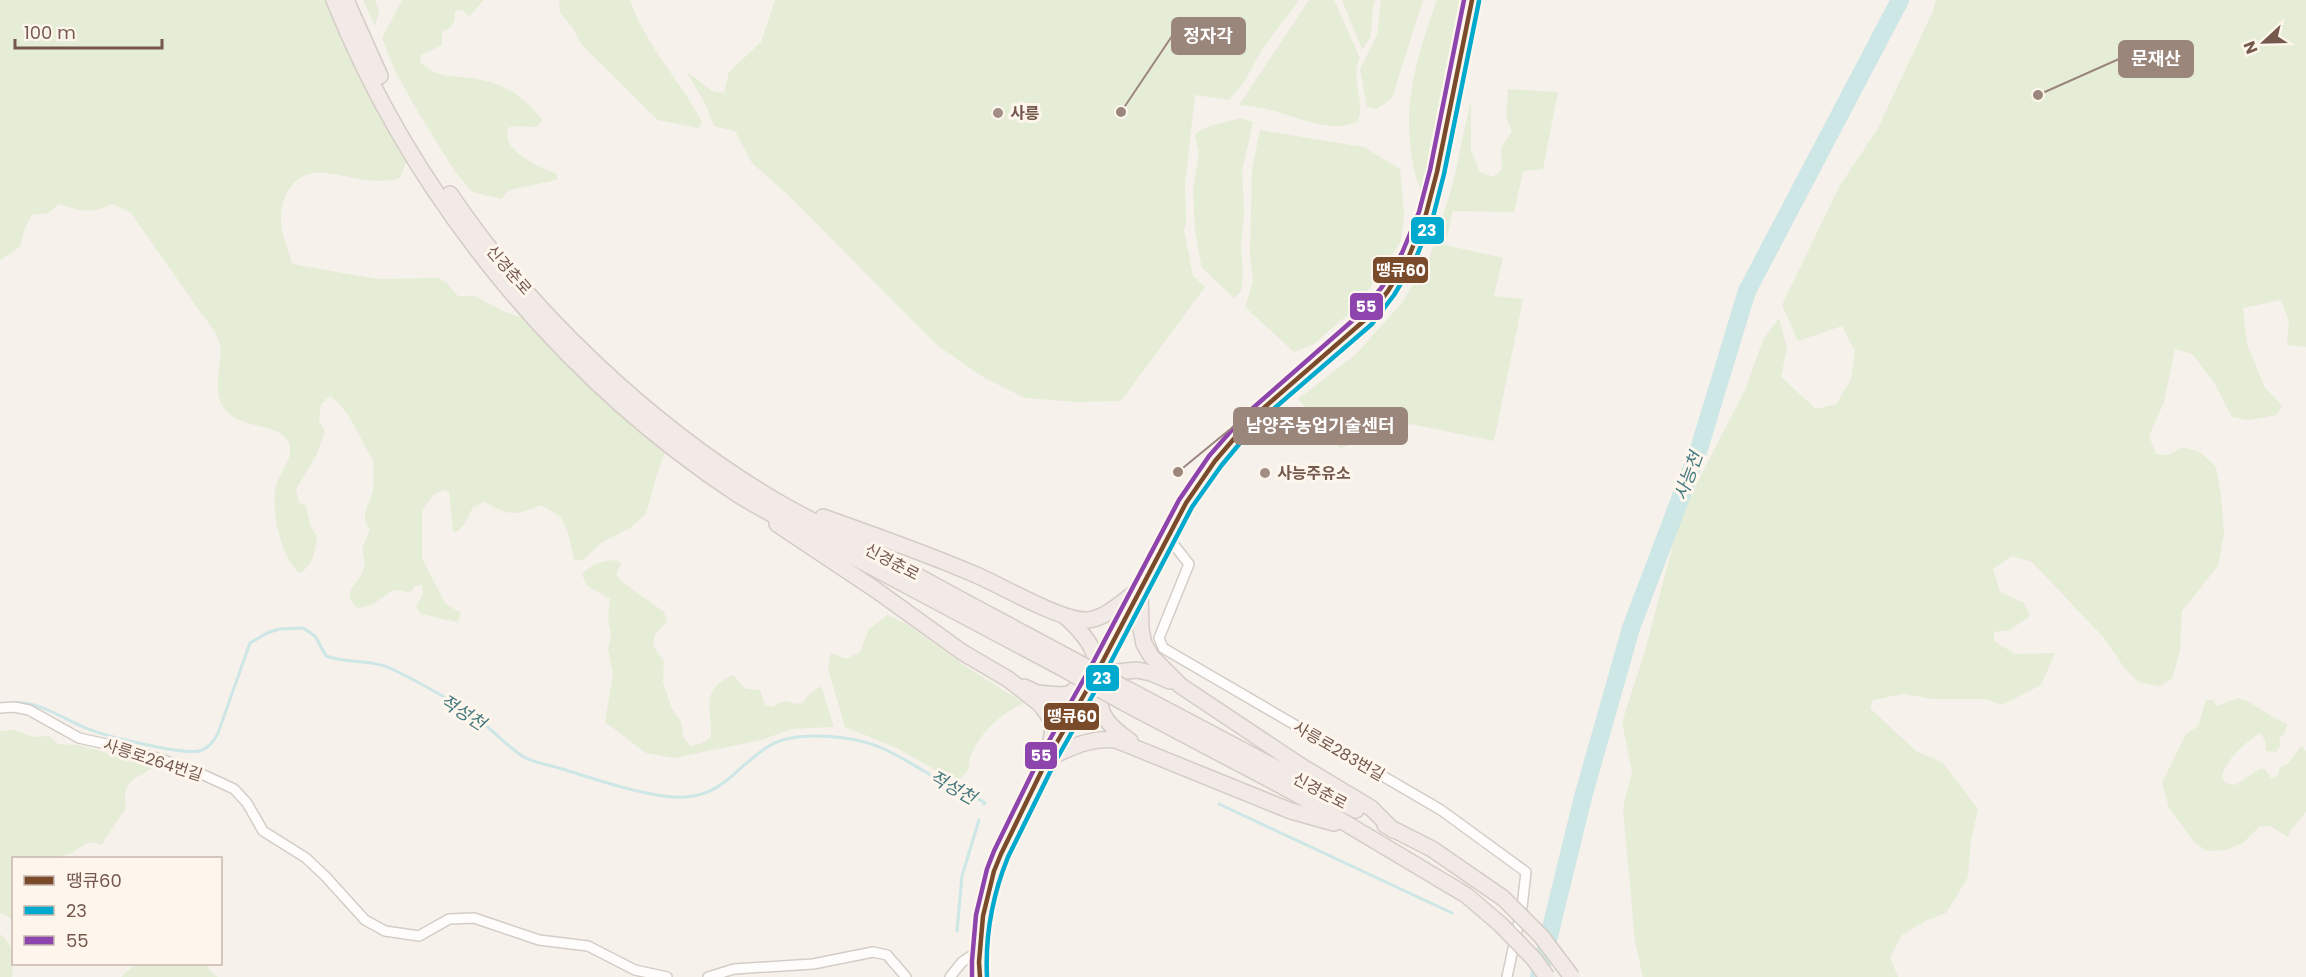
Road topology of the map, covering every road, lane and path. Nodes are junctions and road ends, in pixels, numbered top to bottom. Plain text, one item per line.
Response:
1 (334, 0) edge
2 (346, 0) edge
3 (1472, 0) edge
4 (738, 495) junction
5 (778, 502) junction
6 (1167, 537) junction
7 (1140, 589) junction
8 (1066, 616) junction
9 (1063, 662) junction
10 (1096, 674) junction
11 (1008, 679) junction
12 (1181, 686) junction
13 (1122, 694) junction
14 (0, 708) edge
15 (1141, 749) junction
16 (1048, 758) junction
17 (1355, 829) junction
18 (1393, 830) junction
19 (980, 950) junction
20 (745, 973) edge
21 (667, 977) edge
22 (708, 977) edge
23 (906, 977) edge
24 (950, 977) edge
25 (980, 977) edge
26 (1507, 977) edge
27 (1546, 977) edge
28 (1572, 977) edge

1 - 4 highway, 신경춘로
2 - 5 highway, 신경춘로
3 - 6 street
4 - 9 highway, 신경춘로
4 - 11 highway
5 - 8 highway
5 - 9 highway, 신경춘로
6 - 7 street
6 - 26 street, 사릉로283번길
7 - 8 highway
7 - 10 street
7 - 12 highway
8 - 10 highway
9 - 13 highway, 신경춘로, bridge
10 - 11 highway
10 - 12 highway
10 - 15 highway
10 - 16 street
11 - 16 highway
12 - 18 highway
13 - 17 highway, 신경춘로
13 - 18 highway, 신경춘로
14 - 21 street, 사릉로264번길
15 - 16 highway
15 - 17 highway
16 - 19 street
17 - 27 highway, 신경춘로, bridge
18 - 28 highway, 신경춘로, bridge
19 - 24 street
19 - 25 street
20 - 22 street
20 - 23 street

